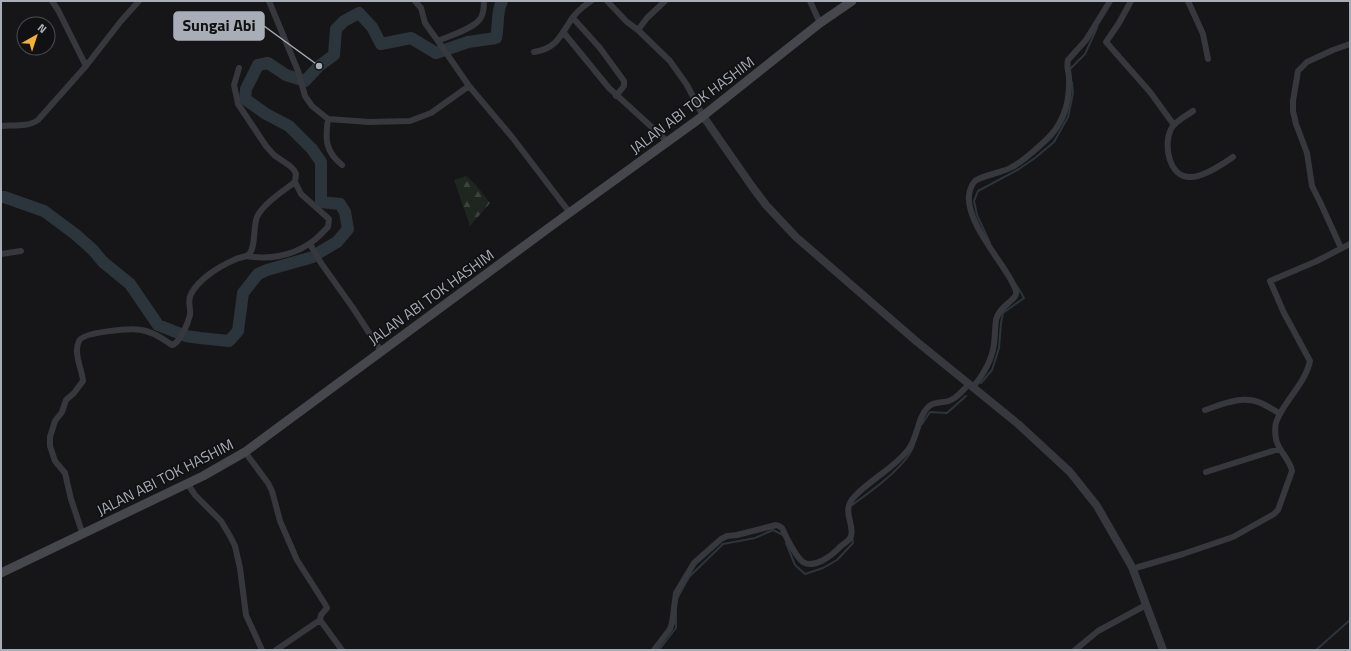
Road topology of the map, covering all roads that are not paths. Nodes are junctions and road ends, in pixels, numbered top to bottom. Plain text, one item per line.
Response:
1 (52, 1) edge
2 (139, 1) edge
3 (269, 1) edge
4 (415, 1) edge
5 (484, 1) edge
6 (591, 1) edge
7 (608, 1) edge
8 (664, 1) edge
9 (810, 1) edge
10 (852, 1) edge
11 (1110, 1) edge
12 (1131, 1) edge
13 (1188, 1) edge
14 (573, 18) junction
15 (820, 23) junction
16 (638, 30) junction
17 (564, 33) junction
18 (438, 41) junction
19 (1350, 44) edge
20 (534, 52) dead end
21 (1208, 59) dead end
22 (86, 66) junction
23 (239, 68) dead end
24 (469, 86) junction
25 (616, 96) junction
26 (1193, 111) dead end
27 (703, 116) junction
28 (328, 119) junction
29 (1174, 125) junction
30 (1, 126) edge
31 (668, 142) junction
32 (1233, 157) dead end
33 (342, 165) dead end
34 (295, 182) junction
35 (570, 213) junction
36 (310, 244) junction
37 (1350, 244) edge
38 (1341, 248) junction
39 (21, 251) dead end
40 (1, 254) edge
41 (246, 256) junction
42 (381, 351) junction
43 (971, 386) junction
44 (1205, 410) dead end
45 (1280, 414) junction
46 (1279, 448) junction
47 (245, 452) junction
48 (1206, 472) dead end
49 (187, 483) junction
50 (83, 535) junction
51 (1132, 569) junction
52 (1, 573) edge
53 (1146, 605) junction
54 (320, 620) junction
55 (262, 650) edge
56 (276, 650) edge
57 (342, 650) edge
58 (654, 650) edge
59 (1075, 650) edge
60 (1163, 650) edge

1 - 22 street
2 - 22 street
3 - 28 street
4 - 18 street
5 - 18 street
6 - 14 street
7 - 16 street
8 - 16 street
9 - 15 street
10 - 15 main road, JALAN ABI TOK HASHIM
11 - 43 street
12 - 29 street
13 - 21 street
14 - 17 street
14 - 25 street
15 - 27 main road, JALAN ABI TOK HASHIM
16 - 27 street
17 - 20 street
17 - 25 street
18 - 24 street
19 - 38 street
22 - 30 street
23 - 34 street
24 - 28 street
24 - 35 street
25 - 31 street
26 - 29 street
27 - 31 main road, JALAN ABI TOK HASHIM
27 - 43 street
28 - 33 street
29 - 32 street
31 - 35 main road, JALAN ABI TOK HASHIM
34 - 36 street
34 - 41 street
35 - 42 main road, JALAN ABI TOK HASHIM
36 - 41 street
36 - 42 street
37 - 38 street
38 - 45 street
39 - 40 street
41 - 50 street
42 - 47 main road, JALAN ABI TOK HASHIM
43 - 51 street
43 - 58 street
44 - 45 street
45 - 46 street
46 - 48 street
46 - 51 street
47 - 49 main road, JALAN ABI TOK HASHIM
47 - 54 street
49 - 50 main road, JALAN ABI TOK HASHIM
49 - 55 street
50 - 52 main road, JALAN ABI TOK HASHIM
51 - 53 street
53 - 59 street
53 - 60 street
54 - 56 street
54 - 57 street

